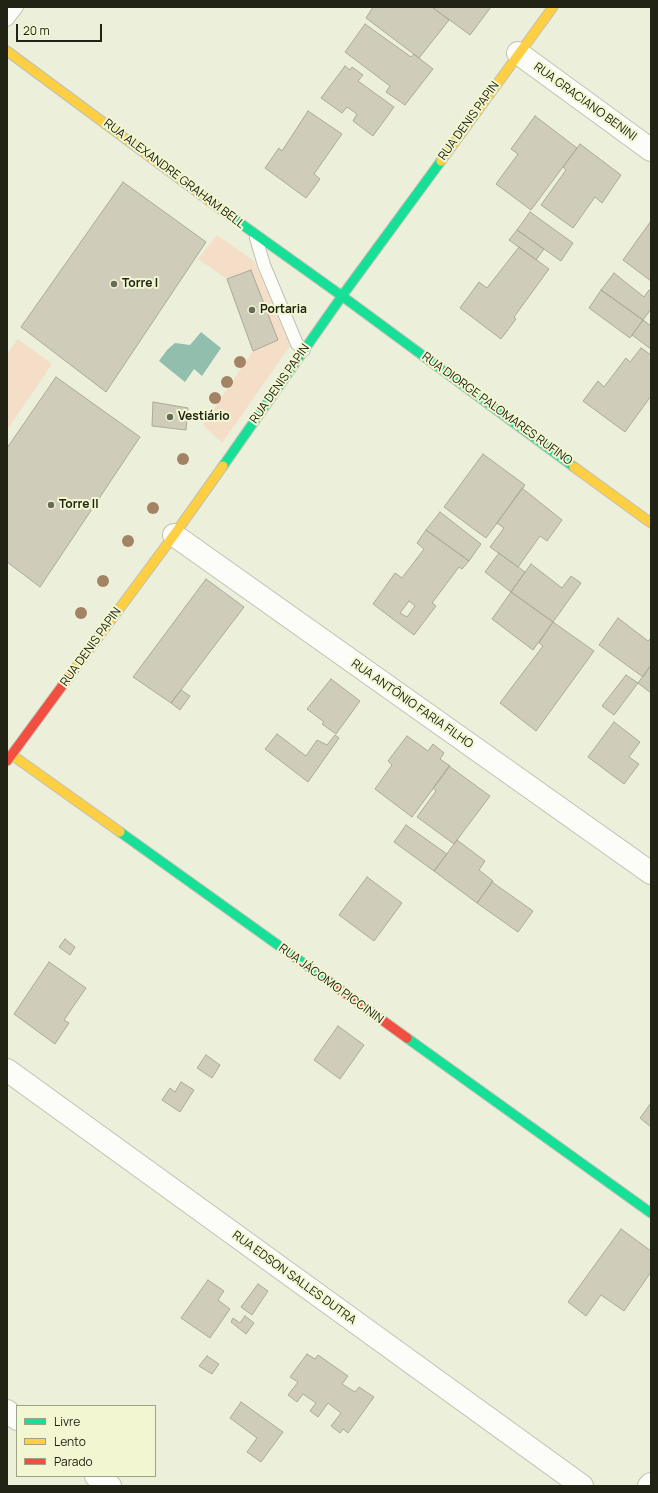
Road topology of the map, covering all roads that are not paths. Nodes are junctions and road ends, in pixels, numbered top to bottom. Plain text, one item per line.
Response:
1 (17, 7) edge
2 (553, 7) edge
3 (7, 20) edge
4 (7, 51) edge
5 (518, 53) junction
6 (651, 150) edge
7 (256, 235) junction
8 (342, 296) junction
9 (304, 350) junction
10 (651, 523) edge
11 (174, 535) junction
12 (9, 758) edge
13 (651, 873) edge
14 (7, 1070) edge
15 (651, 1213) edge
16 (7, 1411) edge
17 (16, 1418) edge
18 (97, 1477) edge
19 (110, 1486) edge
20 (582, 1486) edge

1 - 3 lane
2 - 5 street, RUA DENIS PAPIN
4 - 7 street, RUA ALEXANDRE GRAHAM BELL
5 - 6 street, RUA GRACIANO BENINI
5 - 8 street, RUA DENIS PAPIN
7 - 8 street, RUA ALEXANDRE GRAHAM BELL
7 - 9 lane
8 - 9 street, RUA DENIS PAPIN
8 - 10 street, RUA DIORGE PALOMARES RUFINO
9 - 11 street, RUA DENIS PAPIN
11 - 12 street, RUA DENIS PAPIN
11 - 13 street, RUA ANTÔNIO FARIA FILHO
12 - 15 street, RUA JÁCOMO PICCININ
14 - 20 street, RUA EDSON SALLES DUTRA
16 - 17 street
18 - 19 street

